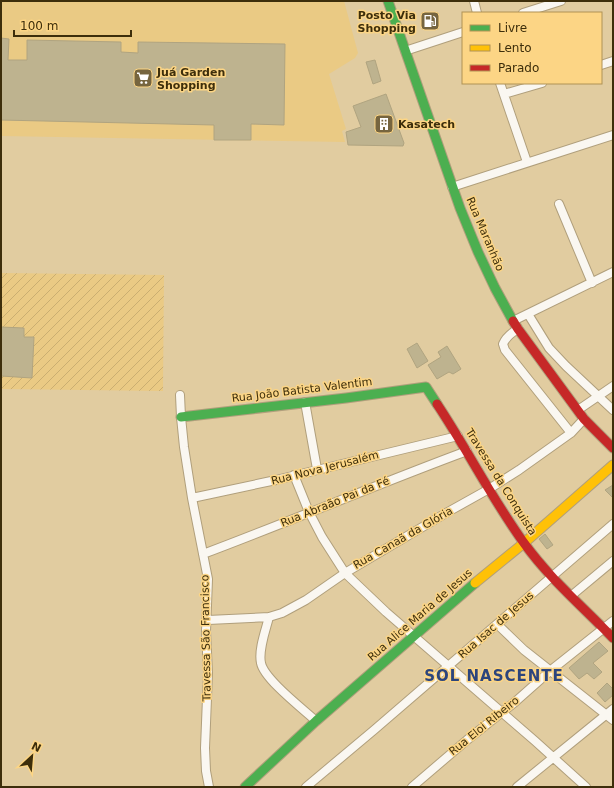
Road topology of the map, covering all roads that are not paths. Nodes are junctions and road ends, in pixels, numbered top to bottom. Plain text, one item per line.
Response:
1 (388, 1) edge
2 (474, 1) edge
3 (561, 1) edge
4 (477, 12) edge
5 (526, 12) edge
6 (462, 32) edge
7 (405, 51) junction
8 (613, 61) edge
9 (602, 65) edge
10 (500, 84) edge
11 (539, 84) edge
12 (504, 94) junction
13 (613, 135) edge
14 (527, 162) junction
15 (452, 187) junction
16 (559, 204) dead end
17 (613, 272) edge
18 (592, 283) junction
19 (528, 314) junction
20 (516, 325) junction
21 (613, 386) edge
22 (426, 387) joint
23 (180, 395) dead end
24 (599, 396) junction
25 (305, 402) junction
26 (578, 410) junction
27 (613, 410) edge
28 (181, 417) junction
29 (584, 419) junction
30 (571, 433) junction
31 (458, 436) junction
32 (613, 448) edge
33 (467, 451) junction
34 (613, 465) edge
35 (317, 469) junction
36 (294, 475) junction
37 (489, 489) junction
38 (192, 498) junction
39 (309, 512) junction
40 (613, 524) edge
41 (524, 543) junction
42 (203, 554) junction
43 (613, 561) edge
44 (345, 573) junction
45 (552, 576) junction
46 (571, 596) junction
47 (269, 617) junction
48 (208, 620) junction
49 (613, 620) edge
50 (497, 624) junction
51 (604, 628) junction
52 (414, 636) junction
53 (613, 638) edge
54 (448, 666) junction
55 (550, 671) junction
56 (610, 711) edge
57 (501, 713) junction
58 (613, 720) edge
59 (316, 721) junction
60 (553, 758) junction
61 (209, 787) edge
62 (245, 787) edge
63 (306, 787) edge
64 (412, 787) edge
65 (517, 787) edge
66 (586, 787) edge

1 - 7 main road, Rua Maranhão
2 - 4 street
3 - 5 street
6 - 7 street
7 - 15 main road, Rua Maranhão
8 - 9 street
10 - 12 street
11 - 12 street
12 - 14 street
13 - 14 street
14 - 15 street
15 - 20 main road, Rua Maranhão
16 - 18 street
17 - 18 street
18 - 19 street
19 - 20 street
19 - 24 street
20 - 26 main road, Rua Maranhão
20 - 30 street
21 - 24 street
22 - 25 main road, Rua João Batista Valentim
22 - 31 main road, Travessa da Conquista
23 - 28 street, Travessa São Francisco
24 - 26 street
24 - 27 street
25 - 28 main road, Rua João Batista Valentim
25 - 35 street
26 - 29 main road, Rua Maranhão
28 - 38 street, Travessa São Francisco
29 - 30 street, Rua Canaã da Glória
29 - 32 main road, Rua Maranhão
30 - 37 street, Rua Canaã da Glória
31 - 33 main road, Travessa da Conquista
31 - 35 street, Rua Nova Jerusalém
33 - 37 main road, Travessa da Conquista
33 - 39 street, Rua Abraão Pai da Fé
34 - 41 main road, Rua Alice Maria de Jesus
35 - 36 street, Rua Nova Jerusalém
36 - 38 street, Rua Nova Jerusalém
36 - 39 street
37 - 41 main road, Travessa da Conquista
37 - 44 street, Rua Canaã da Glória
38 - 42 street, Travessa São Francisco
39 - 42 street, Rua Abraão Pai da Fé
39 - 44 street
40 - 45 street, Rua Isac de Jesus
41 - 45 main road, Travessa da Conquista
41 - 52 main road, Rua Alice Maria de Jesus
42 - 48 street, Travessa São Francisco
43 - 46 street
44 - 47 street, Rua Canaã da Glória
44 - 52 street
45 - 46 main road, Travessa da Conquista
45 - 50 street, Rua Isac de Jesus
46 - 51 main road, Travessa da Conquista
47 - 48 street, Rua Canaã da Glória
47 - 59 street
48 - 61 street, Travessa São Francisco
49 - 51 street, Rua Eloi Ribeiro
50 - 54 street, Rua Isac de Jesus
50 - 55 street
51 - 53 main road, Travessa da Conquista
51 - 55 street, Rua Eloi Ribeiro
52 - 54 street
52 - 59 main road, Rua Alice Maria de Jesus
54 - 57 street
54 - 63 street, Rua Isac de Jesus
55 - 56 street
55 - 57 street, Rua Eloi Ribeiro
56 - 58 street
56 - 60 street
57 - 60 street
57 - 64 street, Rua Eloi Ribeiro
59 - 62 main road, Rua Alice Maria de Jesus
60 - 65 street
60 - 66 street

